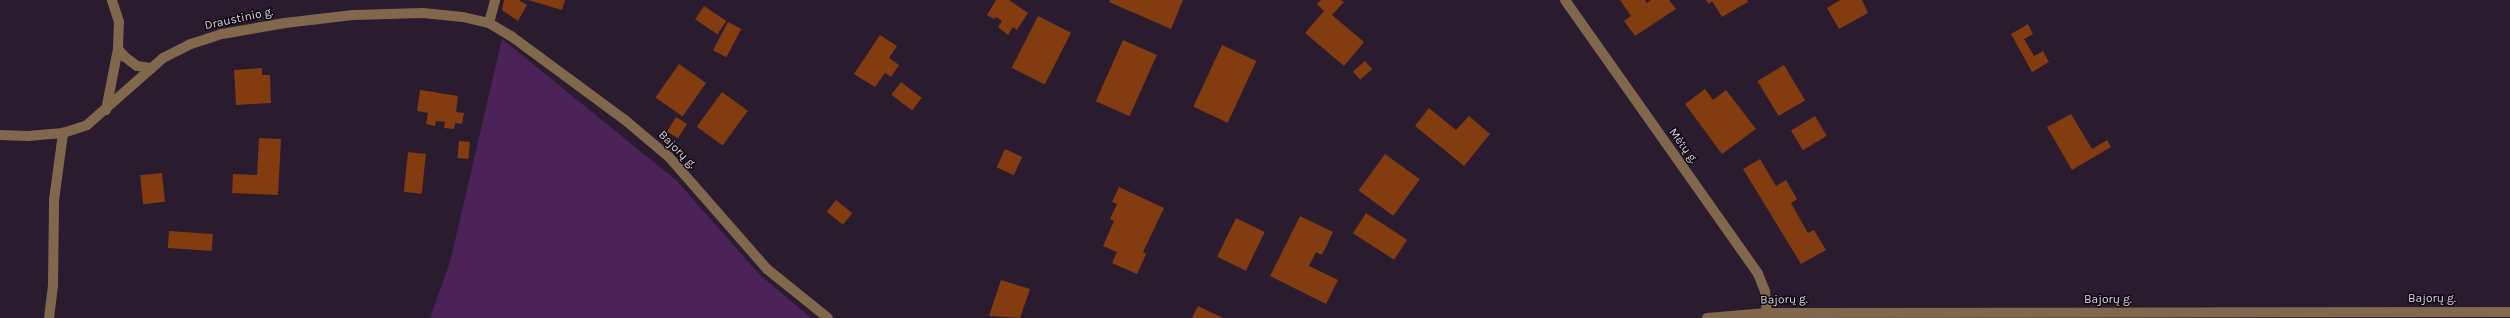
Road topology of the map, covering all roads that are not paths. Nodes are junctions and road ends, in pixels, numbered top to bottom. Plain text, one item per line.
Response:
1 (112, 0) edge
2 (495, 0) edge
3 (1565, 0) edge
4 (490, 23) junction
5 (118, 49) junction
6 (152, 68) junction
7 (106, 110) junction
8 (63, 134) junction
9 (0, 135) edge
10 (2510, 312) edge
11 (1767, 313) junction
12 (49, 318) edge
13 (828, 318) edge
14 (1707, 318) edge

1 - 5 street
2 - 4 street
3 - 11 street, Mėtų g.
4 - 6 street, Draustinio g.
4 - 13 street, Bajorų g.
5 - 6 street
5 - 7 street
6 - 7 street, Draustinio g.
7 - 8 street, Draustinio g.
8 - 9 street, Draustinio g.
8 - 12 street
10 - 11 street, Bajorų g.
11 - 14 street, Bajorų g.

